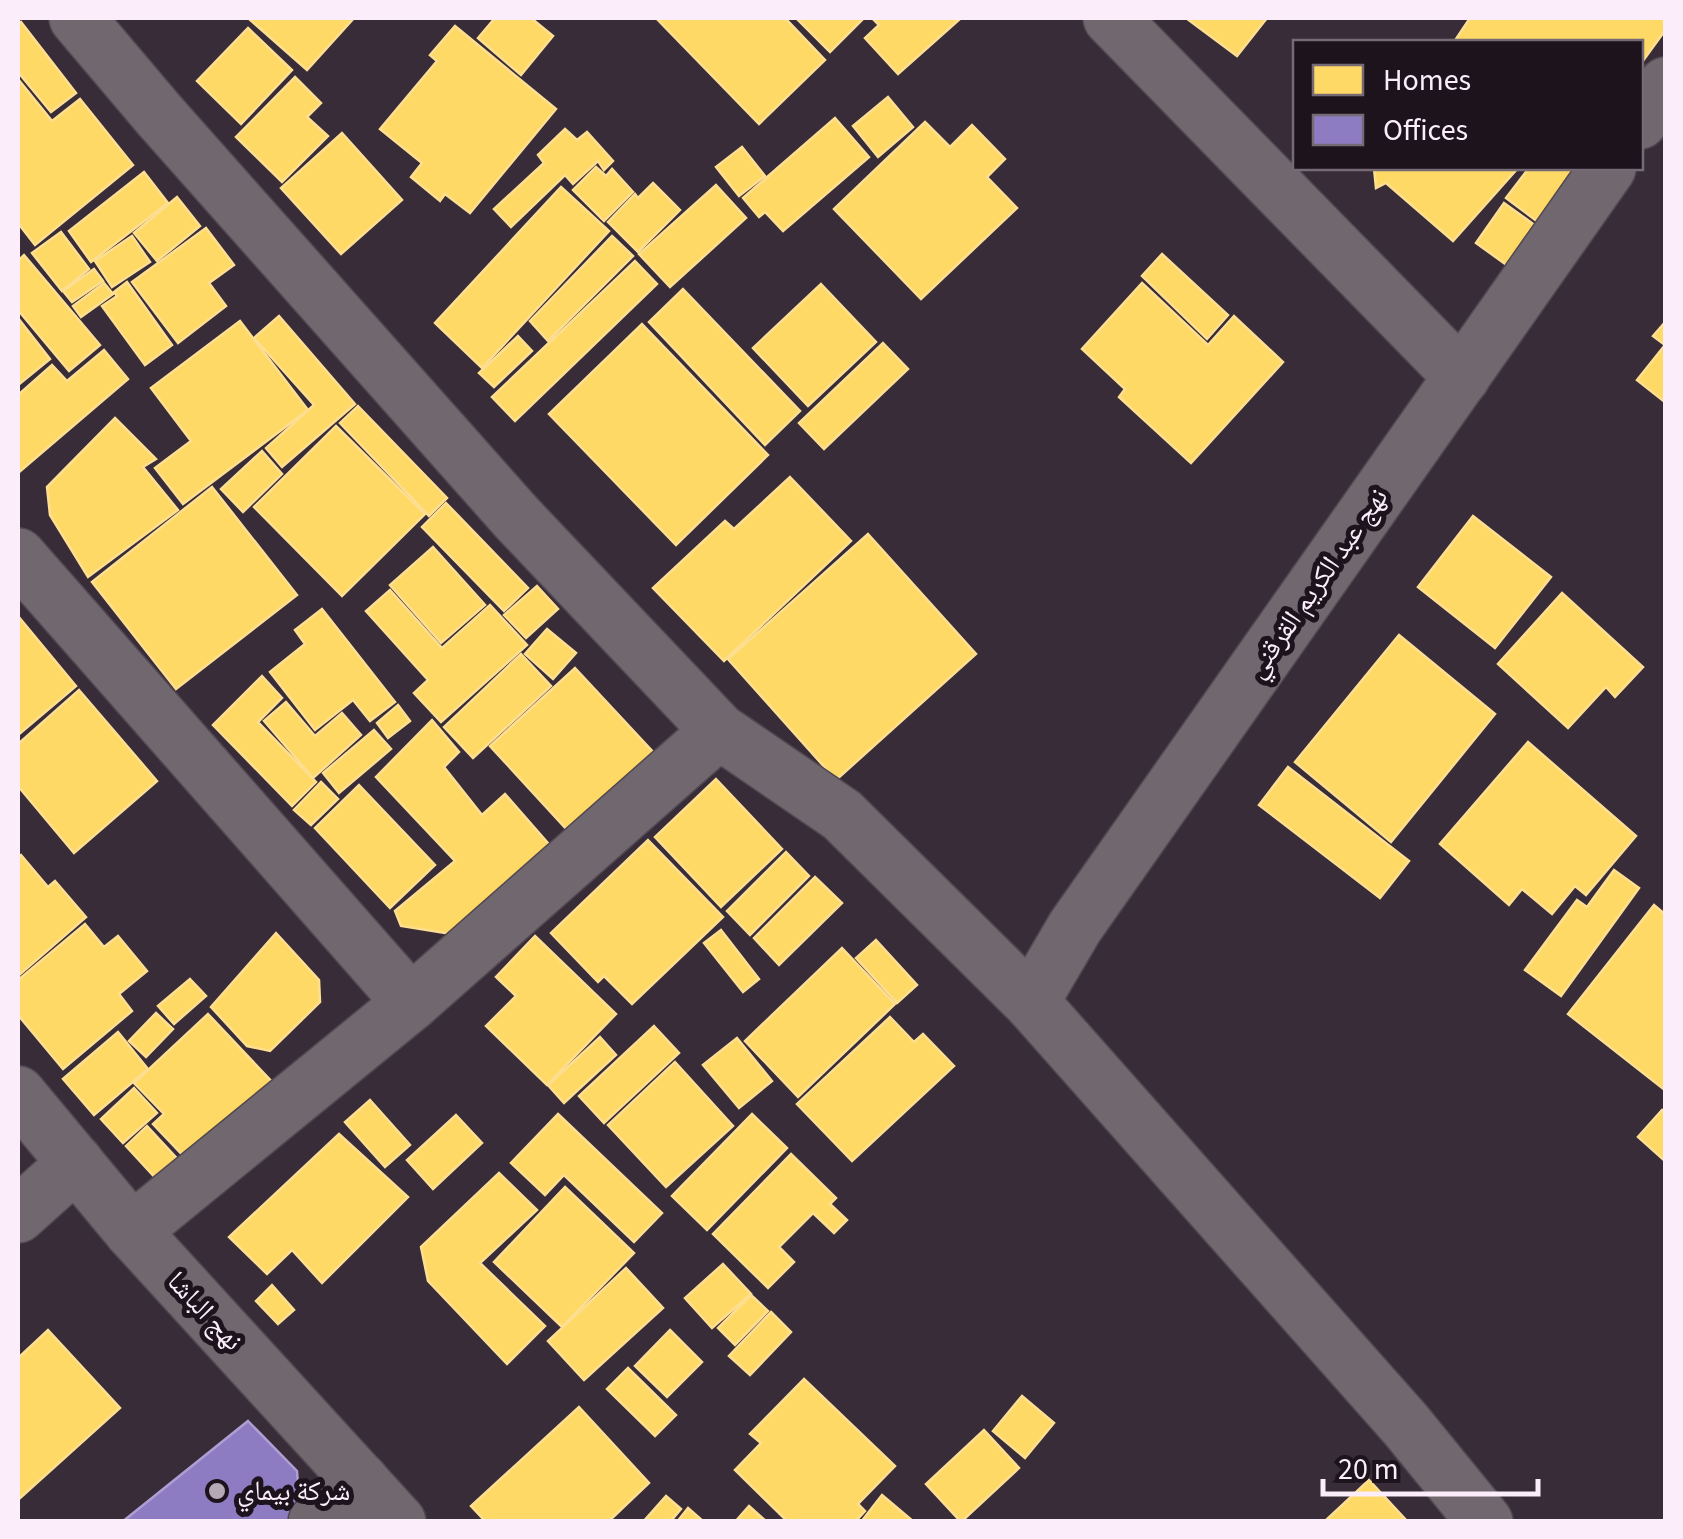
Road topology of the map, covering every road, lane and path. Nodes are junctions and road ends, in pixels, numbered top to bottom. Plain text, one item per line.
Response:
1 (78, 18) edge
2 (1111, 18) edge
3 (1666, 84) edge
4 (1643, 116) edge
5 (1607, 170) edge
6 (1462, 377) junction
7 (18, 556) edge
8 (719, 731) junction
9 (1030, 1002) junction
10 (410, 1003) junction
11 (18, 1094) edge
12 (76, 1163) junction
13 (18, 1215) edge
14 (132, 1231) junction
15 (361, 1481) junction
16 (316, 1522) edge
17 (398, 1522) edge
18 (1485, 1522) edge

1 - 8 street
2 - 6 street
3 - 4 street
5 - 6 street, نهج عبد الكريم القرقني
6 - 9 street, نهج عبد الكريم القرقني
7 - 10 street
8 - 9 street
8 - 10 street
9 - 18 street
10 - 14 street
11 - 12 street, نهج الباشا
12 - 13 street
12 - 14 street, نهج الباشا
14 - 15 street, نهج الباشا
15 - 16 street
15 - 17 street, نهج الباشا

